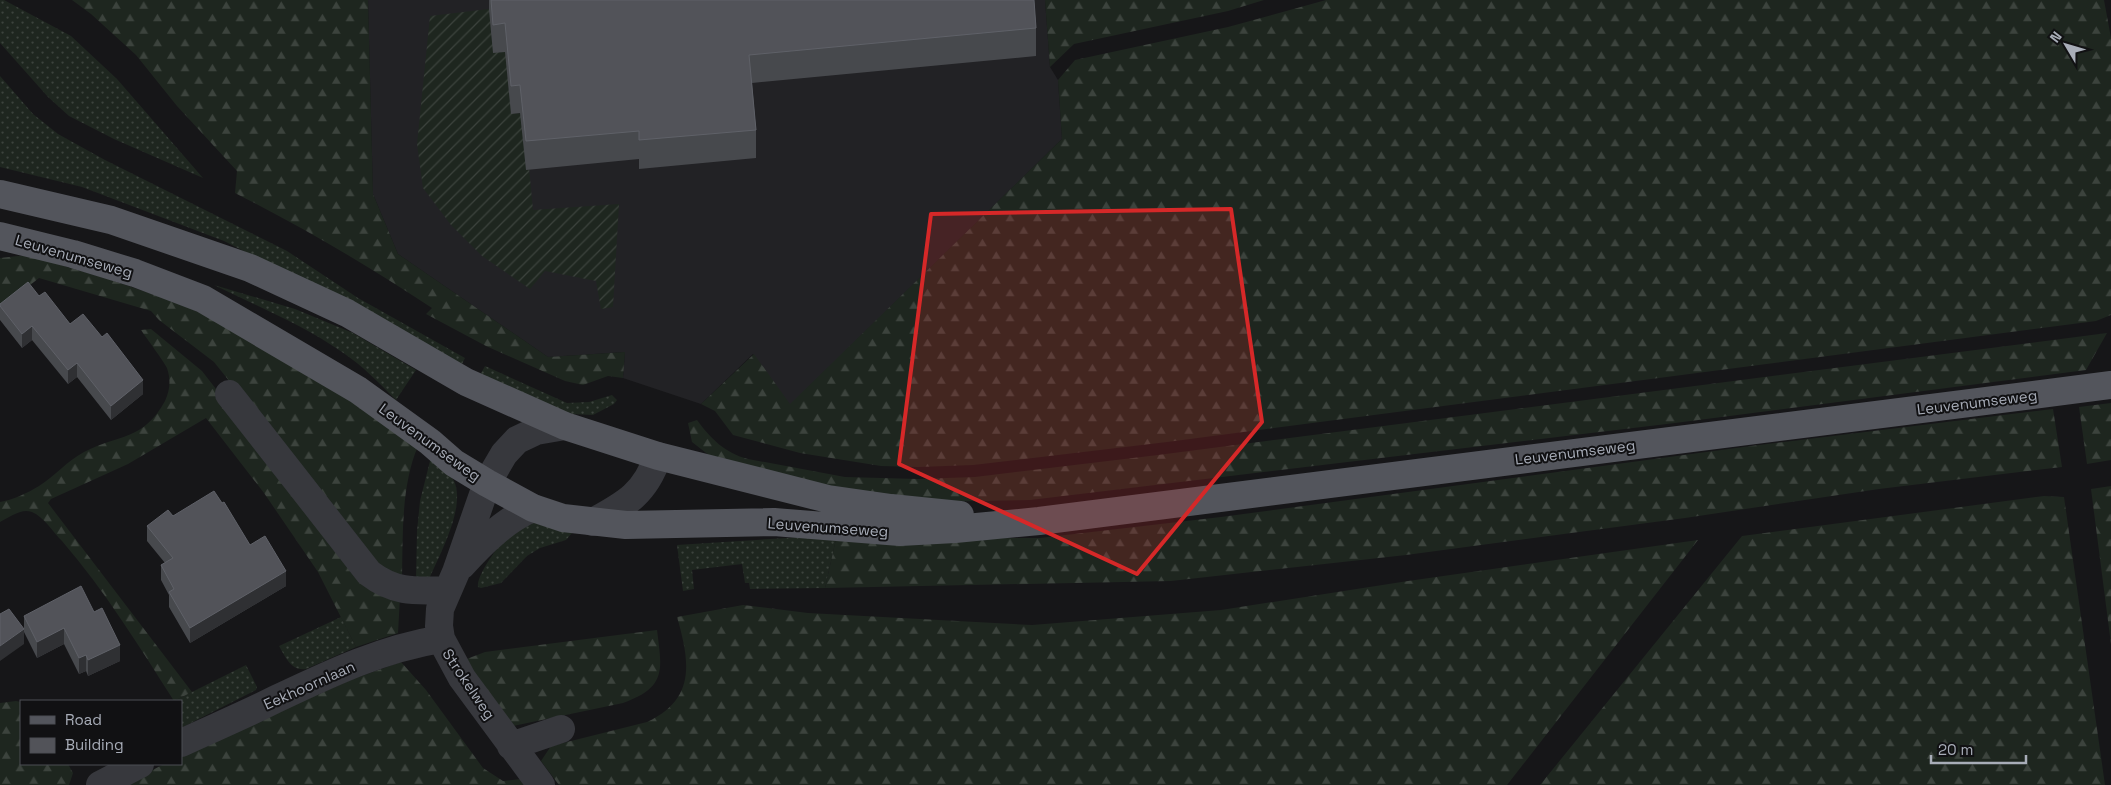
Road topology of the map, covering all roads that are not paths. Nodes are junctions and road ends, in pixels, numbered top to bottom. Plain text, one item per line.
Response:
1 (0, 194) edge
2 (0, 236) edge
3 (2111, 385) edge
4 (229, 394) dead end
5 (565, 426) junction
6 (658, 456) junction
7 (487, 484) junction
8 (533, 508) junction
9 (1039, 521) junction
10 (593, 522) junction
11 (451, 581) junction
12 (440, 639) junction
13 (561, 729) dead end
14 (182, 743) edge
15 (511, 746) junction
16 (138, 765) edge
17 (100, 785) edge
18 (541, 785) edge

1 - 5 main road, Leuvenumseweg
2 - 7 main road, Leuvenumseweg
3 - 9 main road, Leuvenumseweg
4 - 11 street
5 - 6 main road, Leuvenumseweg
5 - 7 street, Strokelweg
6 - 9 main road, Leuvenumseweg
6 - 10 street
7 - 8 main road, Leuvenumseweg
7 - 11 street, Strokelweg
8 - 10 main road, Leuvenumseweg
8 - 11 street, Strokelweg
9 - 10 main road, Leuvenumseweg
11 - 12 street, Strokelweg
12 - 14 street, Eekhoornlaan
12 - 15 street, Strokelweg
13 - 15 street
15 - 18 street, Strokelweg
16 - 17 street

